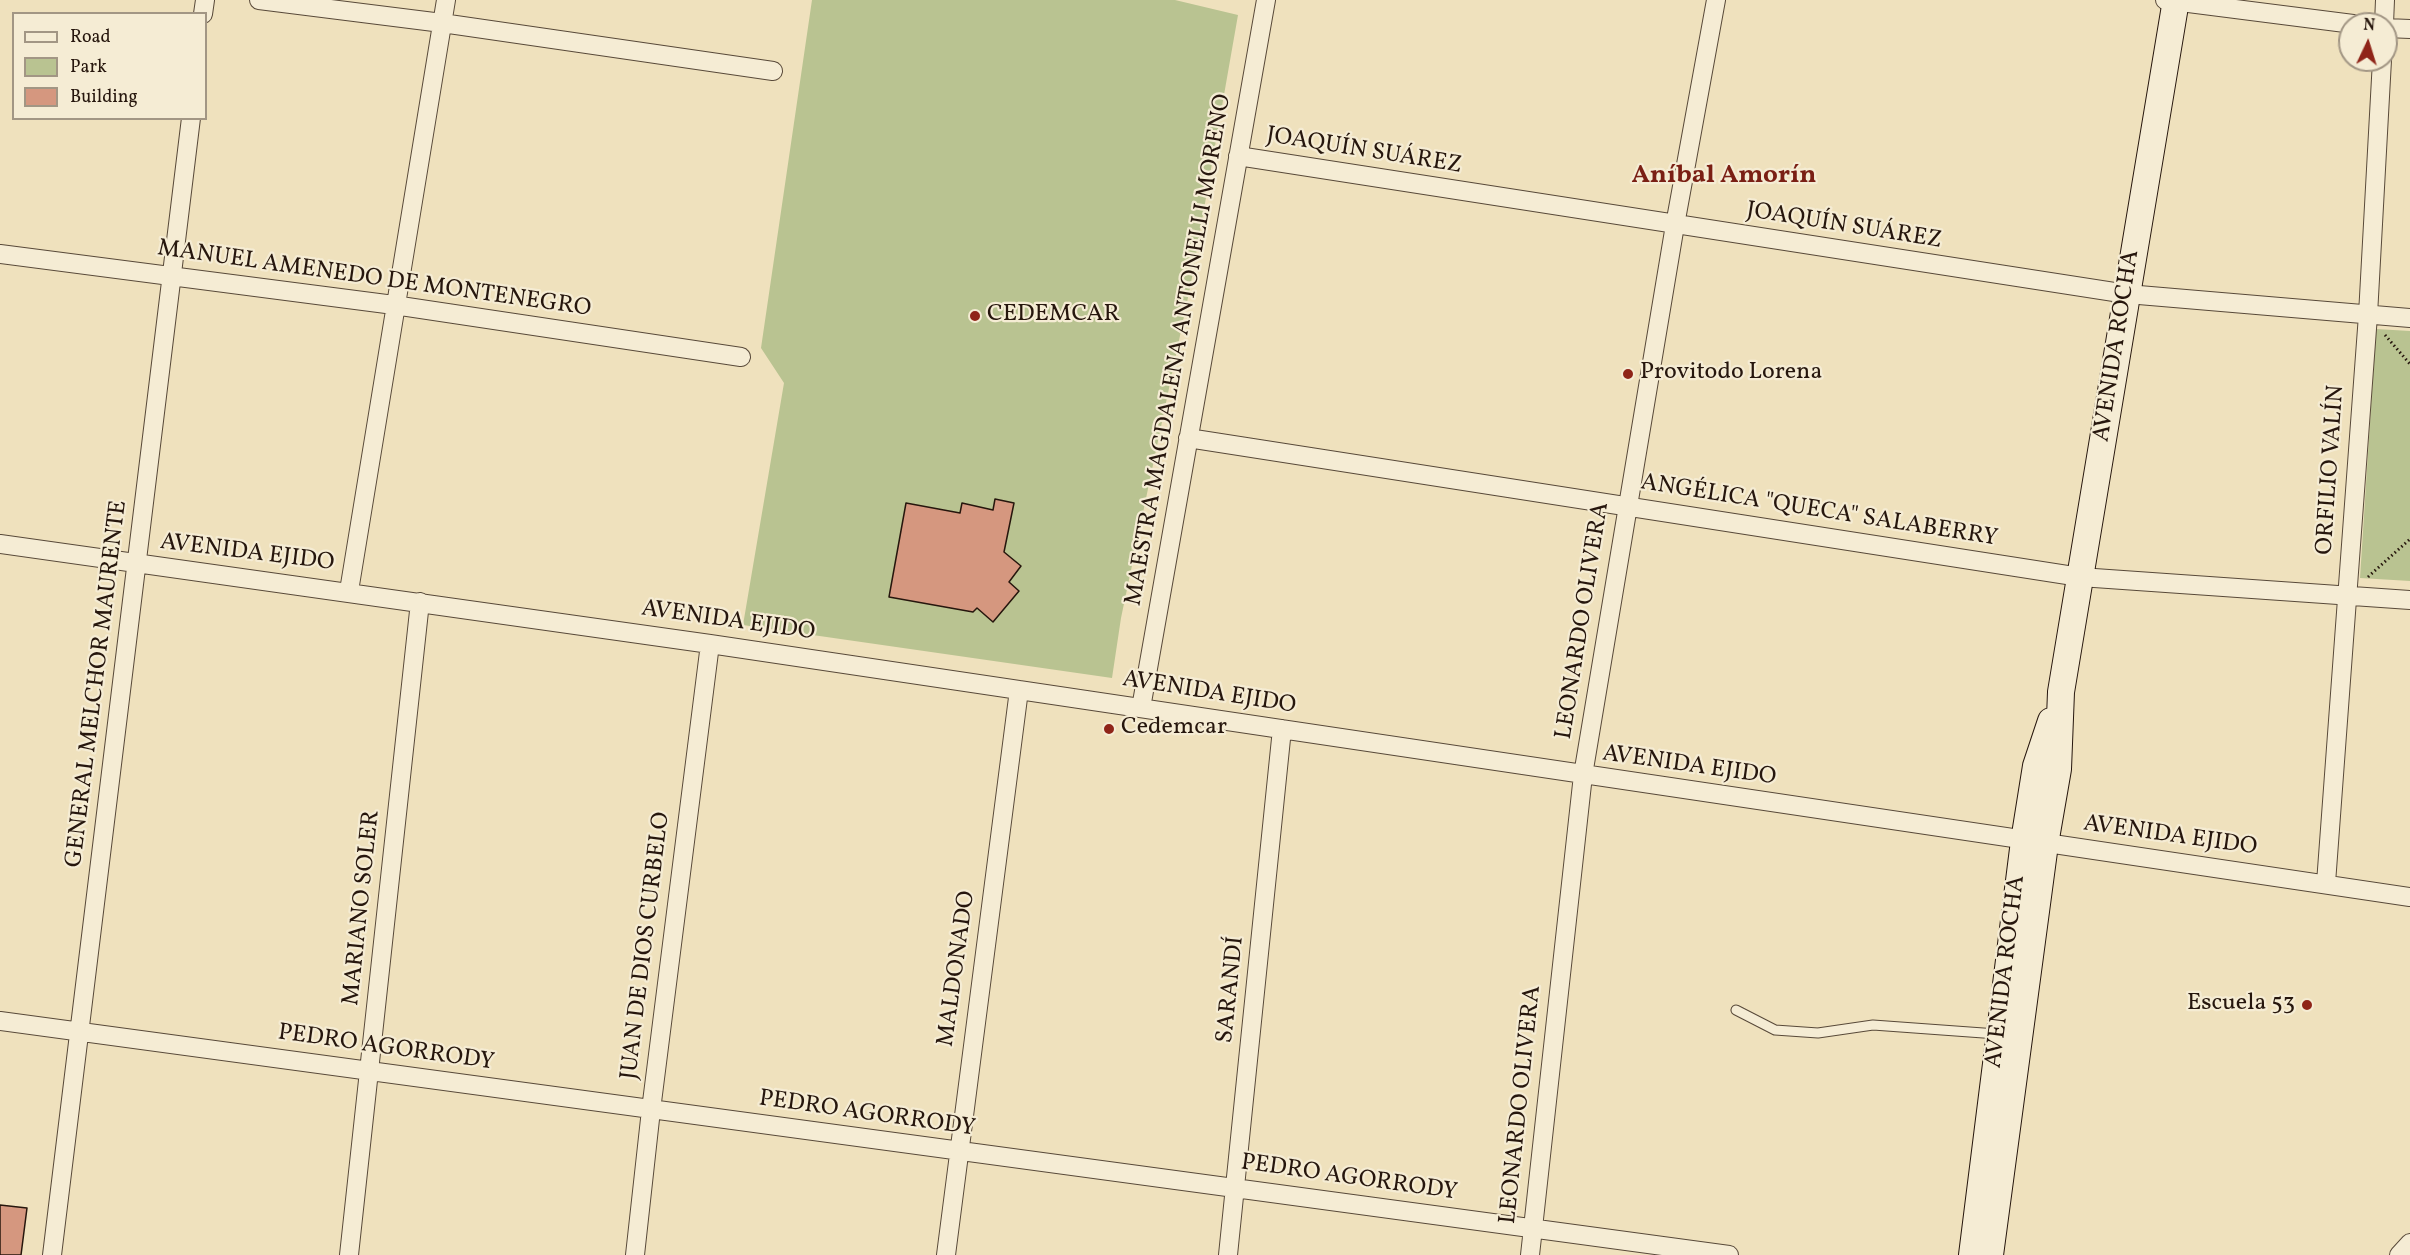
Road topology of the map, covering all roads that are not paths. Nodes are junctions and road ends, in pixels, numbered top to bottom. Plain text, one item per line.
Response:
1 (259, 0) edge
2 (446, 0) edge
3 (1266, 0) edge
4 (1716, 0) edge
5 (2172, 1) edge
6 (2338, 22) edge
7 (442, 23) junction
8 (773, 72) dead end
9 (2381, 72) edge
10 (191, 120) edge
11 (1238, 156) junction
12 (1675, 225) junction
13 (0, 254) edge
14 (172, 276) junction
15 (2127, 294) junction
16 (394, 305) junction
17 (2368, 315) junction
18 (2410, 318) edge
19 (741, 357) dead end
20 (1188, 438) junction
21 (1628, 506) junction
22 (0, 544) edge
23 (136, 564) junction
24 (2080, 577) junction
25 (349, 591) junction
26 (2346, 596) junction
27 (2410, 600) edge
28 (420, 602) junction
29 (710, 644) junction
30 (1019, 690) junction
31 (1141, 708) junction
32 (1282, 729) junction
33 (1583, 775) junction
34 (2034, 843) junction
35 (2326, 883) junction
36 (2410, 897) edge
37 (1736, 1011) dead end
38 (0, 1021) edge
39 (80, 1032) junction
40 (2000, 1034) junction
41 (370, 1071) junction
42 (651, 1110) junction
43 (958, 1151) junction
44 (1235, 1188) junction
45 (1533, 1229) junction
46 (2410, 1243) edge
47 (52, 1255) edge
48 (350, 1255) edge
49 (636, 1255) edge
50 (946, 1255) edge
51 (1228, 1255) edge
52 (1530, 1255) edge
53 (1729, 1255) edge
54 (1972, 1255) edge
55 (1990, 1255) edge
56 (2400, 1255) edge

1 - 7 street
2 - 7 street
3 - 11 street, MAESTRA MAGDALENA ANTONELLI MORENO
4 - 12 street, LEONARDO OLIVERA
5 - 6 street
5 - 15 street, AVENIDA ROCHA
7 - 8 street
7 - 16 street
9 - 17 street, ORFILIO VALÍN
10 - 14 street, GENERAL MELCHOR MAURENTE
11 - 12 street, JOAQUÍN SUÁREZ
11 - 20 street, MAESTRA MAGDALENA ANTONELLI MORENO
12 - 15 street, JOAQUÍN SUÁREZ
12 - 21 street, LEONARDO OLIVERA
13 - 14 street, MANUEL AMENEDO DE MONTENEGRO
14 - 16 street, MANUEL AMENEDO DE MONTENEGRO
14 - 23 street, GENERAL MELCHOR MAURENTE
15 - 17 street, JOAQUÍN SUÁREZ
15 - 24 street, AVENIDA ROCHA
16 - 19 street, MANUEL AMENEDO DE MONTENEGRO
16 - 25 street
17 - 18 street, JOAQUÍN SUÁREZ
17 - 26 street, ORFILIO VALÍN
20 - 21 street, ANGÉLICA "QUECA" SALABERRY
20 - 31 street, MAESTRA MAGDALENA ANTONELLI MORENO
21 - 24 street, ANGÉLICA "QUECA" SALABERRY
21 - 33 street, LEONARDO OLIVERA
22 - 23 street, AVENIDA EJIDO
23 - 25 street, AVENIDA EJIDO
23 - 39 street, GENERAL MELCHOR MAURENTE
24 - 26 street, ANGÉLICA "QUECA" SALABERRY
24 - 34 street, AVENIDA ROCHA
25 - 28 street, AVENIDA EJIDO
26 - 27 street, ANGÉLICA "QUECA" SALABERRY
26 - 35 street, ORFILIO VALÍN
28 - 29 street, AVENIDA EJIDO
28 - 41 street, MARIANO SOLER
29 - 30 street, AVENIDA EJIDO
29 - 42 street, JUAN DE DIOS CURBELO
30 - 31 street, AVENIDA EJIDO
30 - 43 street, MALDONADO
31 - 32 street, AVENIDA EJIDO
32 - 33 street, AVENIDA EJIDO
32 - 44 street, SARANDÍ
33 - 34 street, AVENIDA EJIDO
33 - 45 street, LEONARDO OLIVERA
34 - 35 street, AVENIDA EJIDO
34 - 40 street, AVENIDA ROCHA
34 - 55 street, AVENIDA ROCHA
35 - 36 street, AVENIDA EJIDO
37 - 40 lane
38 - 39 street, PEDRO AGORRODY
39 - 41 street, PEDRO AGORRODY
39 - 47 street, GENERAL MELCHOR MAURENTE
40 - 54 street, AVENIDA ROCHA
41 - 42 street, PEDRO AGORRODY
41 - 48 street, MARIANO SOLER
42 - 43 street, PEDRO AGORRODY
42 - 49 street, JUAN DE DIOS CURBELO
43 - 44 street, PEDRO AGORRODY
43 - 50 street, MALDONADO
44 - 45 street, PEDRO AGORRODY
44 - 51 street, SARANDÍ
45 - 52 street, LEONARDO OLIVERA
45 - 53 street, PEDRO AGORRODY
46 - 56 street

